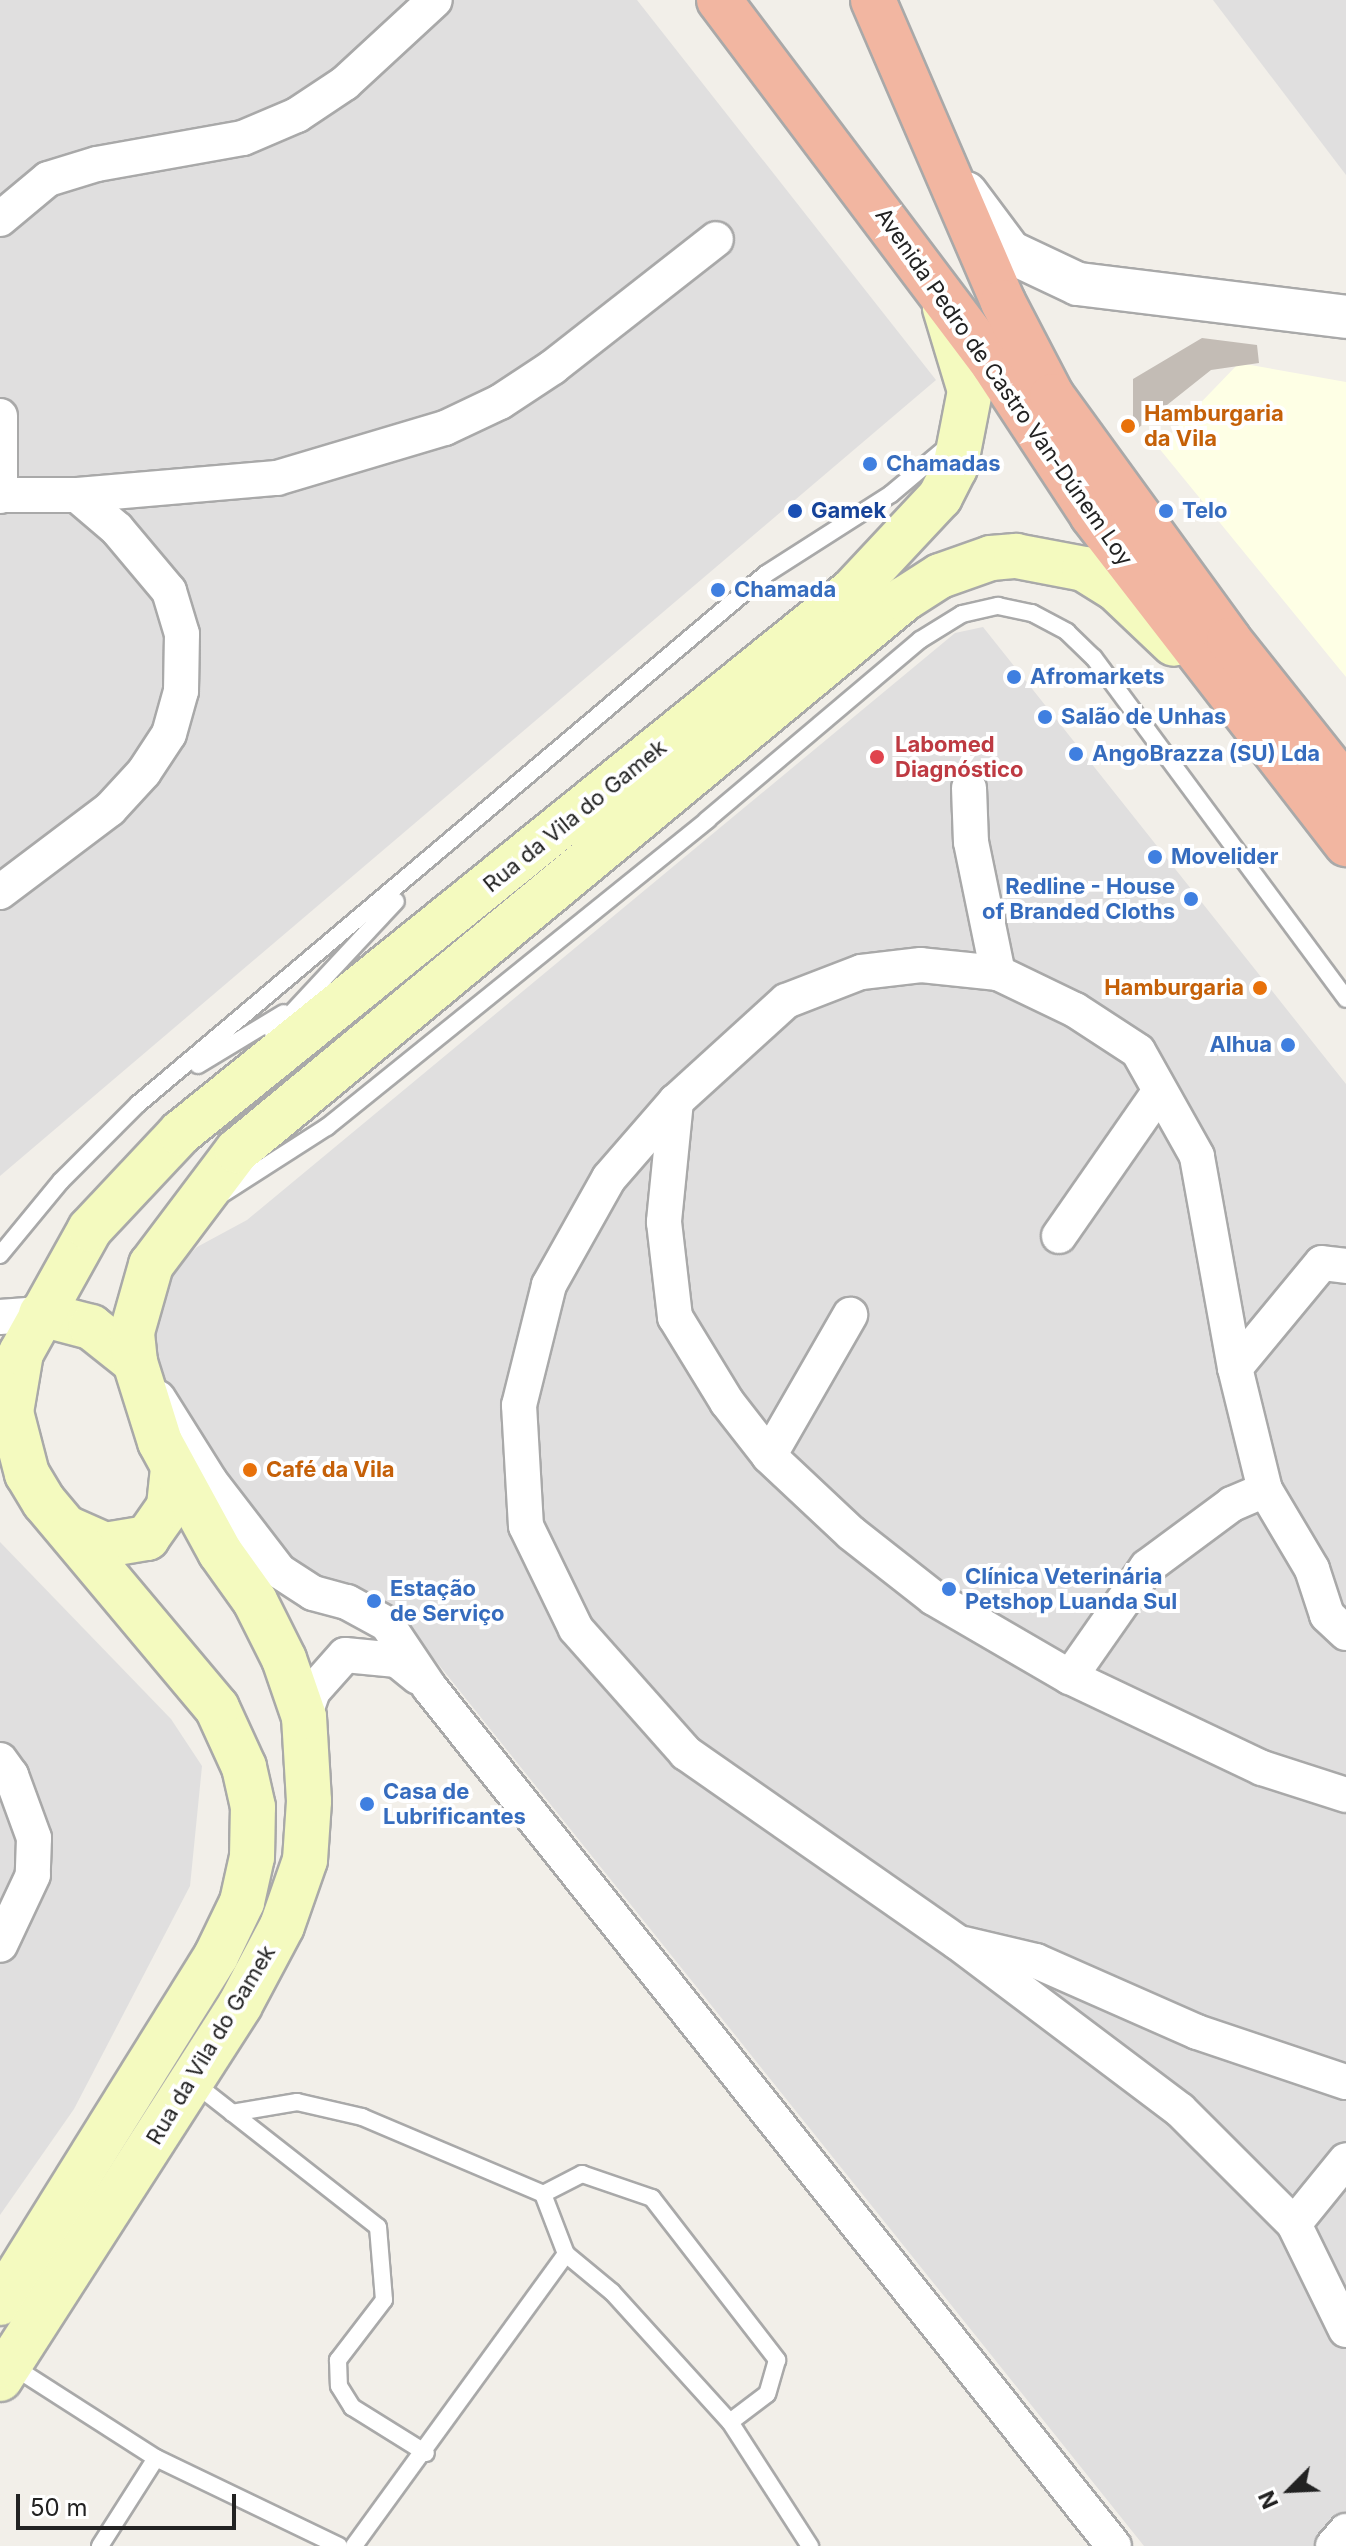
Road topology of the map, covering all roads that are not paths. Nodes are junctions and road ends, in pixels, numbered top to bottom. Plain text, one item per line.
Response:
1 (435, 0) edge
2 (719, 0) edge
3 (873, 0) edge
4 (927, 126) junction
5 (0, 219) edge
6 (716, 239) dead end
7 (919, 263) junction
8 (1346, 317) edge
9 (0, 416) edge
10 (969, 417) junction
11 (0, 495) edge
12 (77, 495) junction
13 (1206, 670) junction
14 (1346, 787) edge
15 (969, 788) dead end
16 (1346, 844) edge
17 (440, 853) junction
18 (0, 892) edge
19 (473, 898) junction
20 (998, 973) junction
21 (1346, 999) edge
22 (302, 1002) junction
23 (1159, 1092) junction
24 (148, 1095) junction
25 (676, 1101) junction
26 (180, 1133) junction
27 (1059, 1236) dead end
28 (170, 1237) junction
29 (0, 1255) edge
30 (1346, 1266) edge
31 (850, 1315) dead end
32 (21, 1316) edge
33 (135, 1362) junction
34 (1235, 1368) junction
35 (769, 1456) junction
36 (173, 1468) junction
37 (0, 1475) edge
38 (1265, 1490) junction
39 (67, 1528) junction
40 (1340, 1613) edge
41 (1070, 1677) junction
42 (430, 1688) junction
43 (304, 1717) junction
44 (0, 1760) edge
45 (1346, 1795) edge
46 (957, 1942) junction
47 (0, 1945) edge
48 (193, 2082) junction
49 (1346, 2082) edge
50 (232, 2113) junction
51 (1346, 2160) edge
52 (543, 2194) junction
53 (1294, 2224) junction
54 (566, 2254) junction
55 (0, 2303) edge
56 (1346, 2330) edge
57 (5, 2372) edge
58 (730, 2422) junction
59 (426, 2453) junction
60 (156, 2458) junction
61 (1346, 2531) edge
62 (100, 2546) edge
63 (339, 2546) edge
64 (354, 2546) edge
65 (810, 2546) edge
66 (1114, 2546) edge
67 (1333, 2546) edge

1 - 5 street
2 - 7 highway, Avenida Pedro de Castro Van-Dúnem Loy
3 - 4 highway, Avenida Pedro de Castro Van-Dúnem Loy
4 - 8 street
4 - 14 highway, Avenida Pedro de Castro Van-Dúnem Loy
6 - 12 street
7 - 10 main road, Rua da Vila do Gamek
7 - 13 highway, Avenida Pedro de Castro Van-Dúnem Loy
9 - 11 street
10 - 17 lane
10 - 19 main road, Rua da Vila do Gamek
11 - 12 street
12 - 18 street
13 - 16 highway, Avenida Pedro de Castro Van-Dúnem Loy
13 - 28 main road, Rua da Vila do Gamek
15 - 20 street
17 - 22 lane
17 - 24 lane
19 - 22 lane
19 - 26 main road, Rua da Vila do Gamek
20 - 23 street
20 - 25 street
21 - 28 lane, Rua da Vila do Gamek
22 - 24 lane
22 - 26 lane
23 - 27 street
23 - 34 street
24 - 29 lane
25 - 35 street
25 - 46 street
26 - 32 main road, Rua da Vila do Gamek
28 - 33 main road, Rua da Vila do Gamek
30 - 34 street
31 - 35 street
32 - 33 main road
32 - 39 main road, Rua da Vila do Gamek
33 - 36 main road, Rua da Vila do Gamek
33 - 42 street
34 - 38 street
35 - 41 street
36 - 39 main road, Rua da Vila do Gamek
36 - 43 main road, Rua da Vila do Gamek
37 - 39 street
38 - 40 street
38 - 41 street
39 - 55 main road, Rua da Vila do Gamek
41 - 45 street
42 - 43 street
42 - 66 street
43 - 48 main road, Rua da Vila do Gamek
44 - 47 street
46 - 49 street
46 - 53 street
48 - 50 lane
48 - 57 main road, Rua da Vila do Gamek
50 - 52 lane
50 - 59 lane
51 - 53 street
52 - 54 lane
52 - 58 lane
53 - 56 street
54 - 58 lane
54 - 59 lane
57 - 60 lane
58 - 65 lane
59 - 64 lane
60 - 62 lane
60 - 63 lane
61 - 67 street

